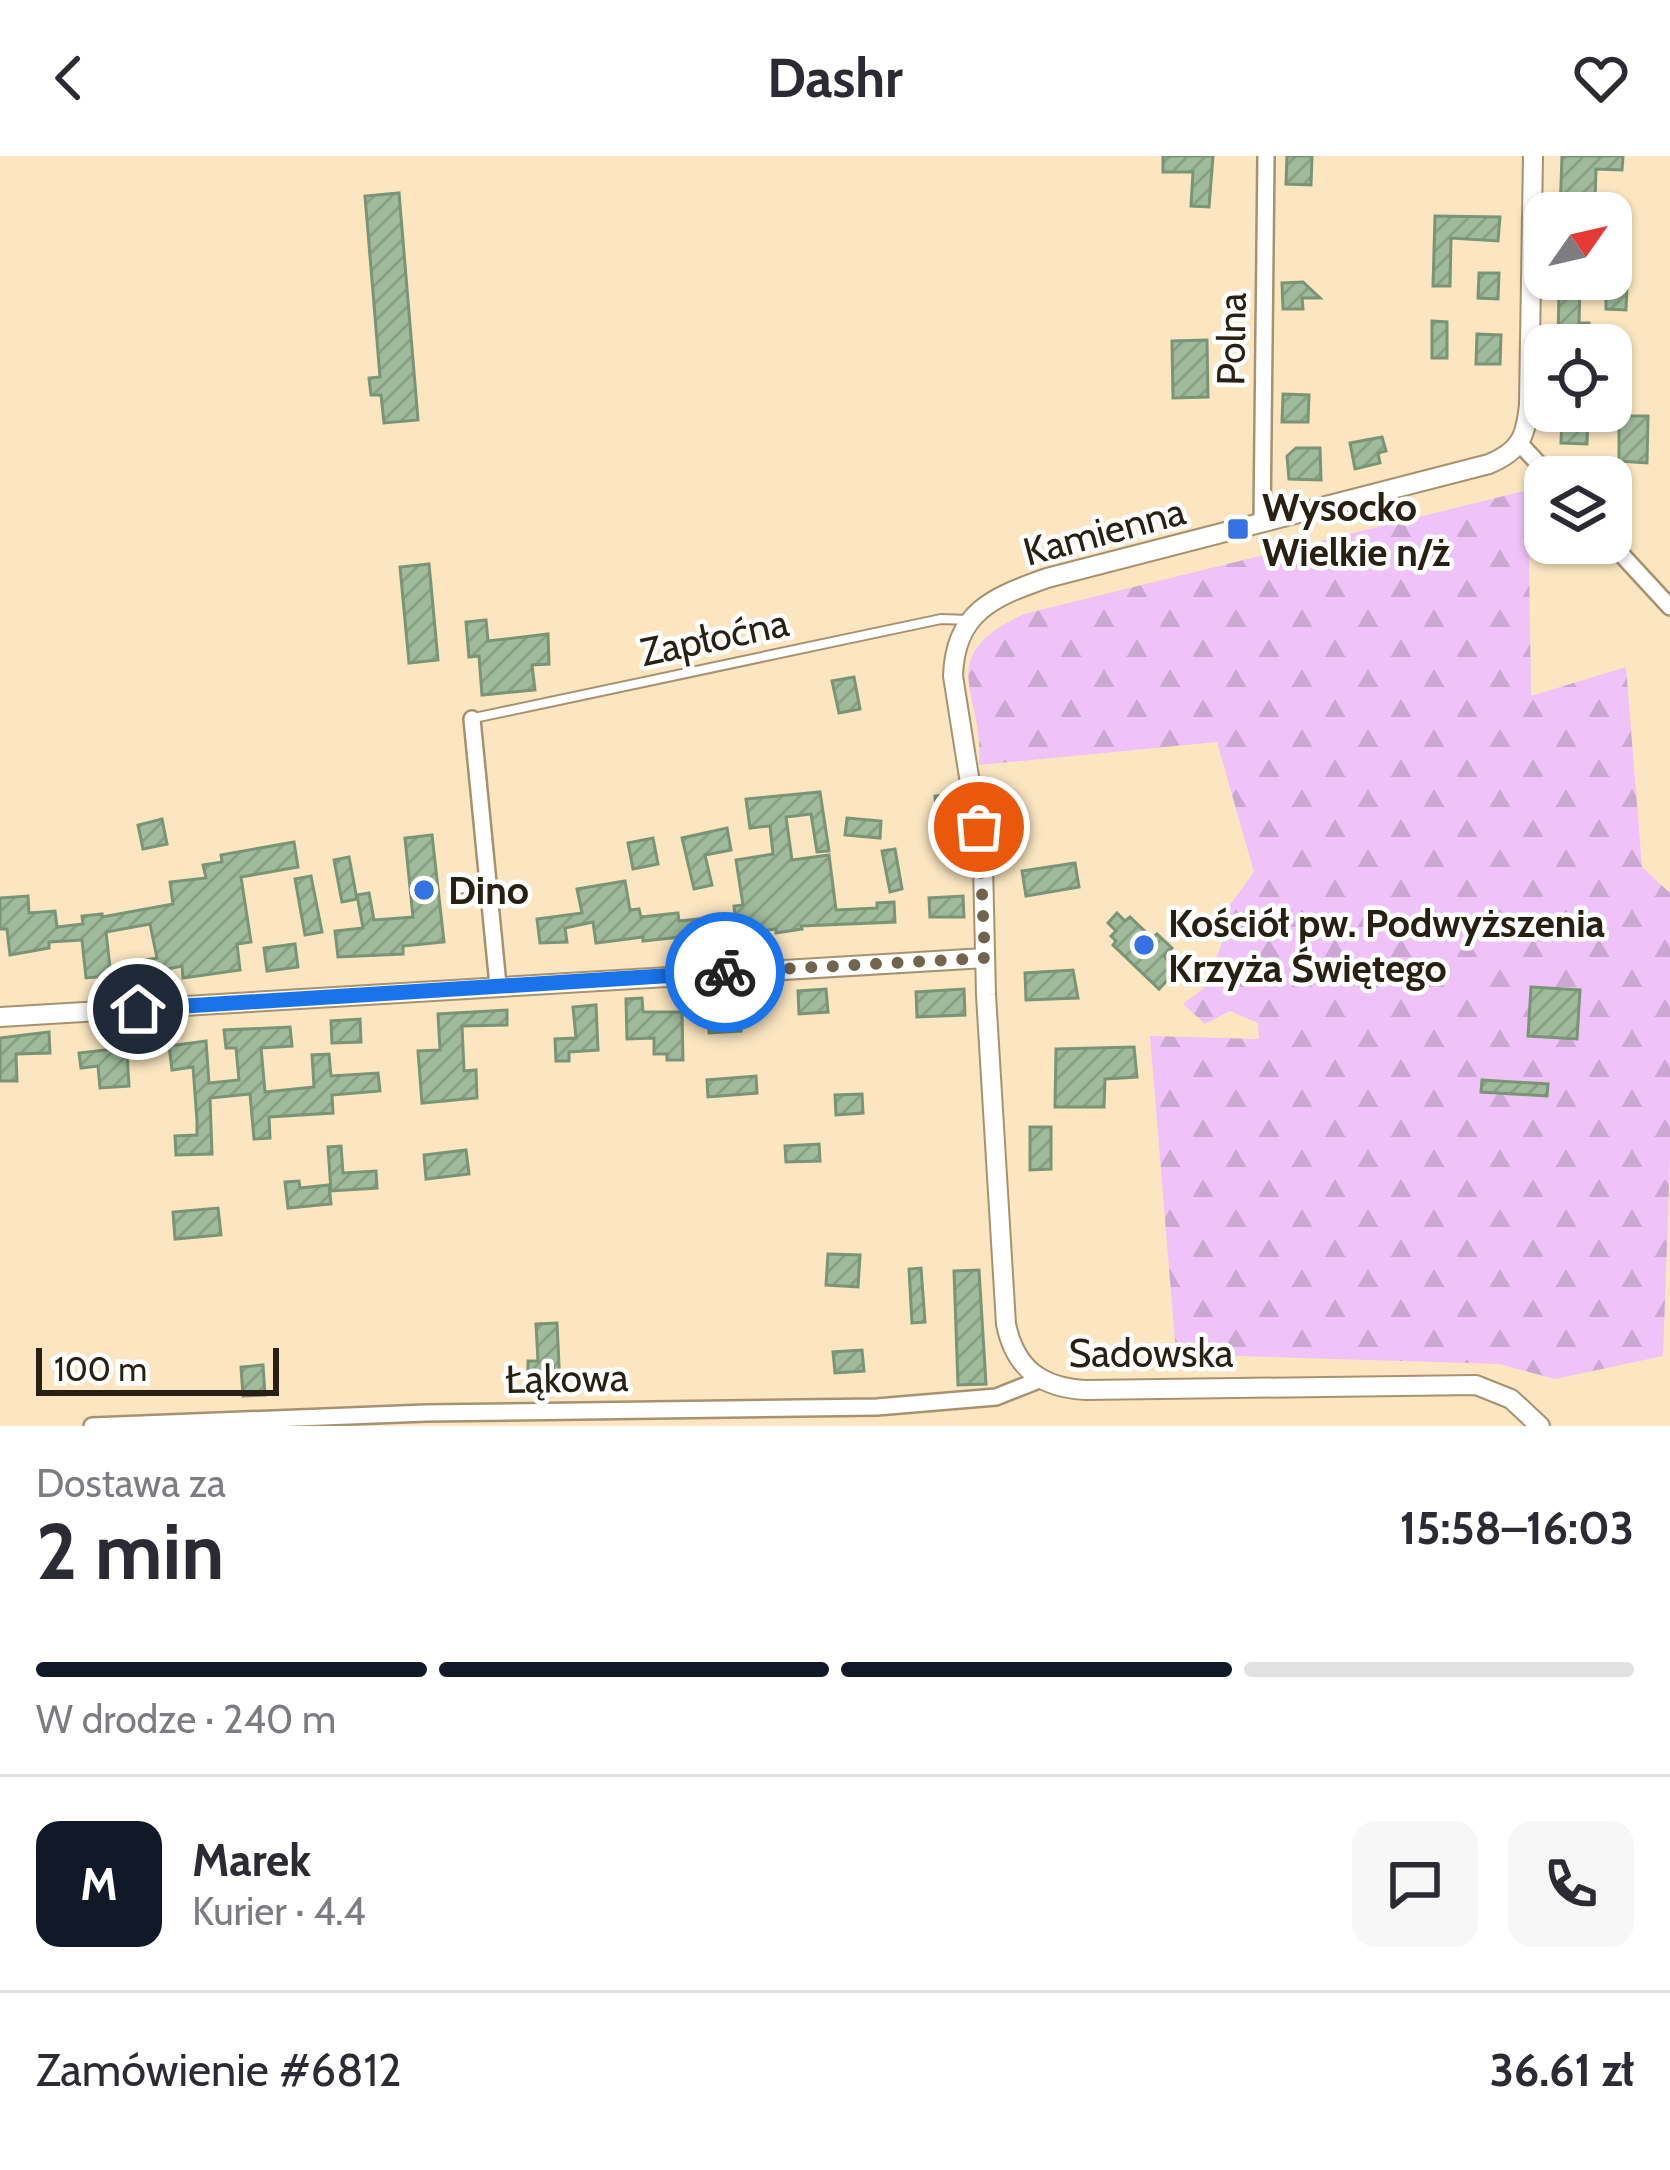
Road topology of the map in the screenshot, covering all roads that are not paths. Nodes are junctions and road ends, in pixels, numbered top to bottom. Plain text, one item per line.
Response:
1 (1266, 156) edge
2 (1533, 156) edge
3 (1521, 445) junction
4 (1531, 456) edge
5 (1262, 523) junction
6 (1630, 564) edge
7 (1670, 607) edge
8 (969, 620) junction
9 (472, 719) joint
10 (488, 885) junction
11 (458, 889) dead end
12 (985, 958) junction
13 (498, 985) junction
14 (0, 1018) edge
15 (1039, 1380) junction
16 (92, 1426) edge
17 (1540, 1426) edge

1 - 5 street, Polna
2 - 3 street
3 - 4 street
3 - 5 street, Kamienna
5 - 8 street, Kamienna
6 - 7 street
8 - 9 lane, Zapłoćna
8 - 12 street
9 - 10 street
10 - 11 lane
10 - 13 street
12 - 13 street
12 - 15 street, Sadowska
13 - 14 street
15 - 16 street, Łąkowa
15 - 17 street, Sadowska

